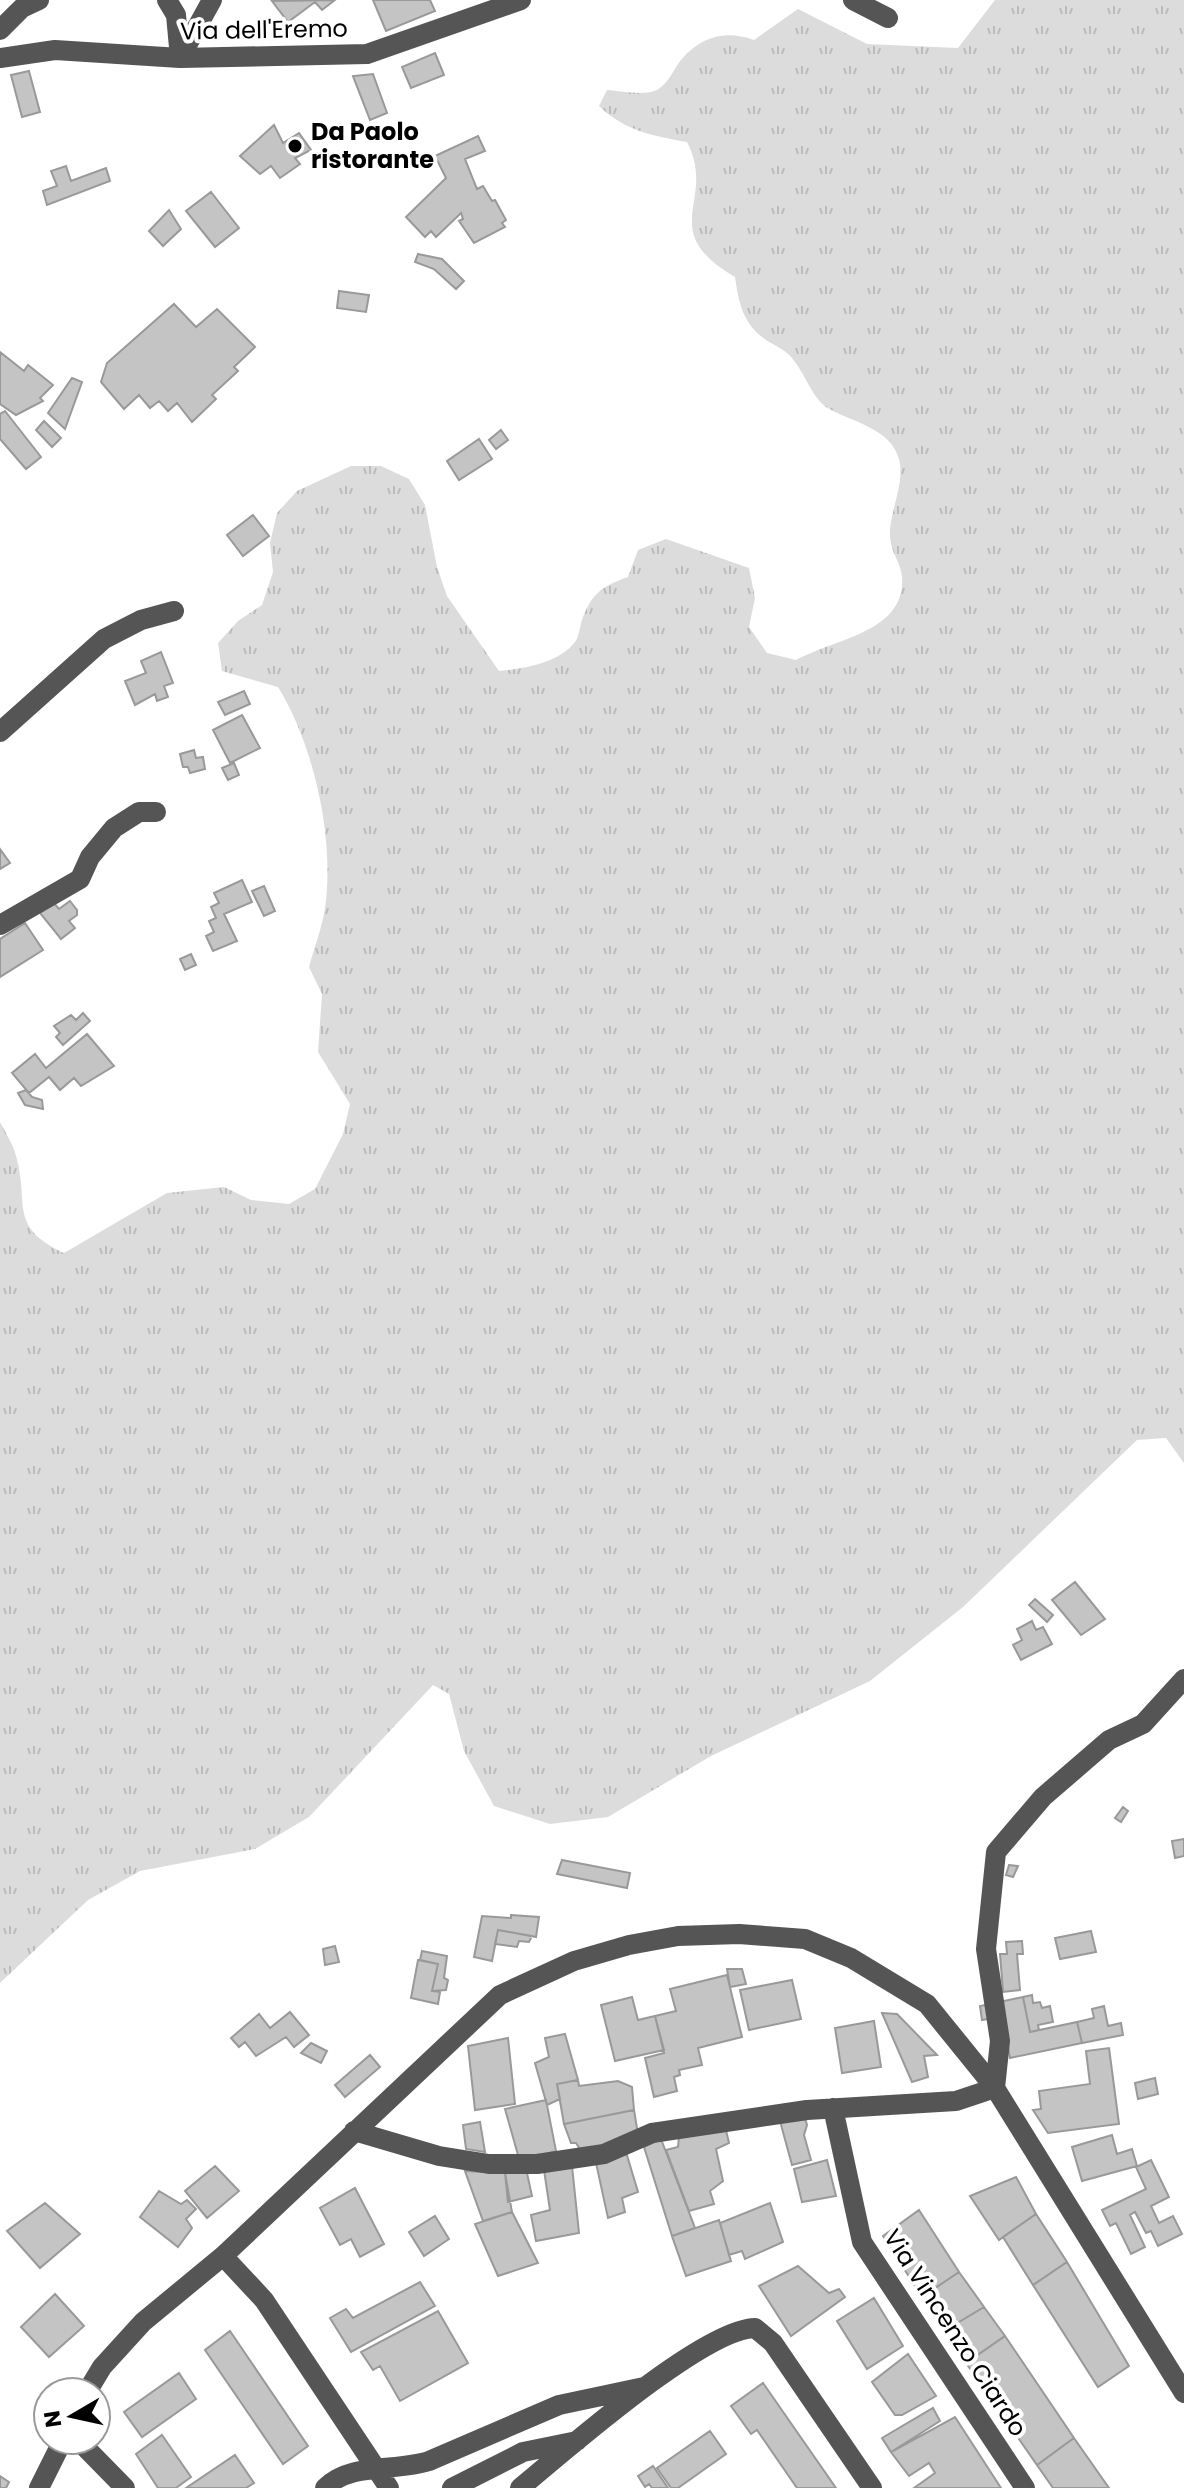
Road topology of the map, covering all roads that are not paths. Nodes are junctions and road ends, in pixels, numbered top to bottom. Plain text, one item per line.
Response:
1 (39, 0) edge
2 (167, 0) edge
3 (212, 0) edge
4 (521, 0) edge
5 (853, 0) edge
6 (888, 18) dead end
7 (0, 30) edge
8 (0, 58) edge
9 (180, 58) junction
10 (174, 611) dead end
11 (0, 732) edge
12 (156, 812) dead end
13 (0, 925) edge
14 (1184, 1679) edge
15 (995, 2088) junction
16 (833, 2108) junction
17 (354, 2131) junction
18 (223, 2256) junction
19 (97, 2376) edge
20 (644, 2387) junction
21 (1184, 2393) edge
22 (577, 2441) junction
23 (55, 2456) edge
24 (94, 2456) edge
25 (384, 2479) edge
26 (39, 2488) edge
27 (125, 2488) edge
28 (325, 2488) edge
29 (453, 2488) edge
30 (520, 2488) edge
31 (872, 2488) edge
32 (1025, 2488) edge

1 - 7 street
2 - 9 street
3 - 9 street
4 - 9 street, Via dell'Eremo
5 - 6 street
8 - 9 street, Via dell'Eremo
10 - 11 street
12 - 13 street
14 - 15 street
15 - 16 street
15 - 17 street
15 - 21 street
16 - 17 street
16 - 32 street, Via Vincenzo Ciardo
17 - 18 street
18 - 19 street
18 - 25 street
20 - 22 street
20 - 25 street
20 - 31 street
22 - 29 street
22 - 30 street
23 - 26 street
24 - 27 street
25 - 28 street

